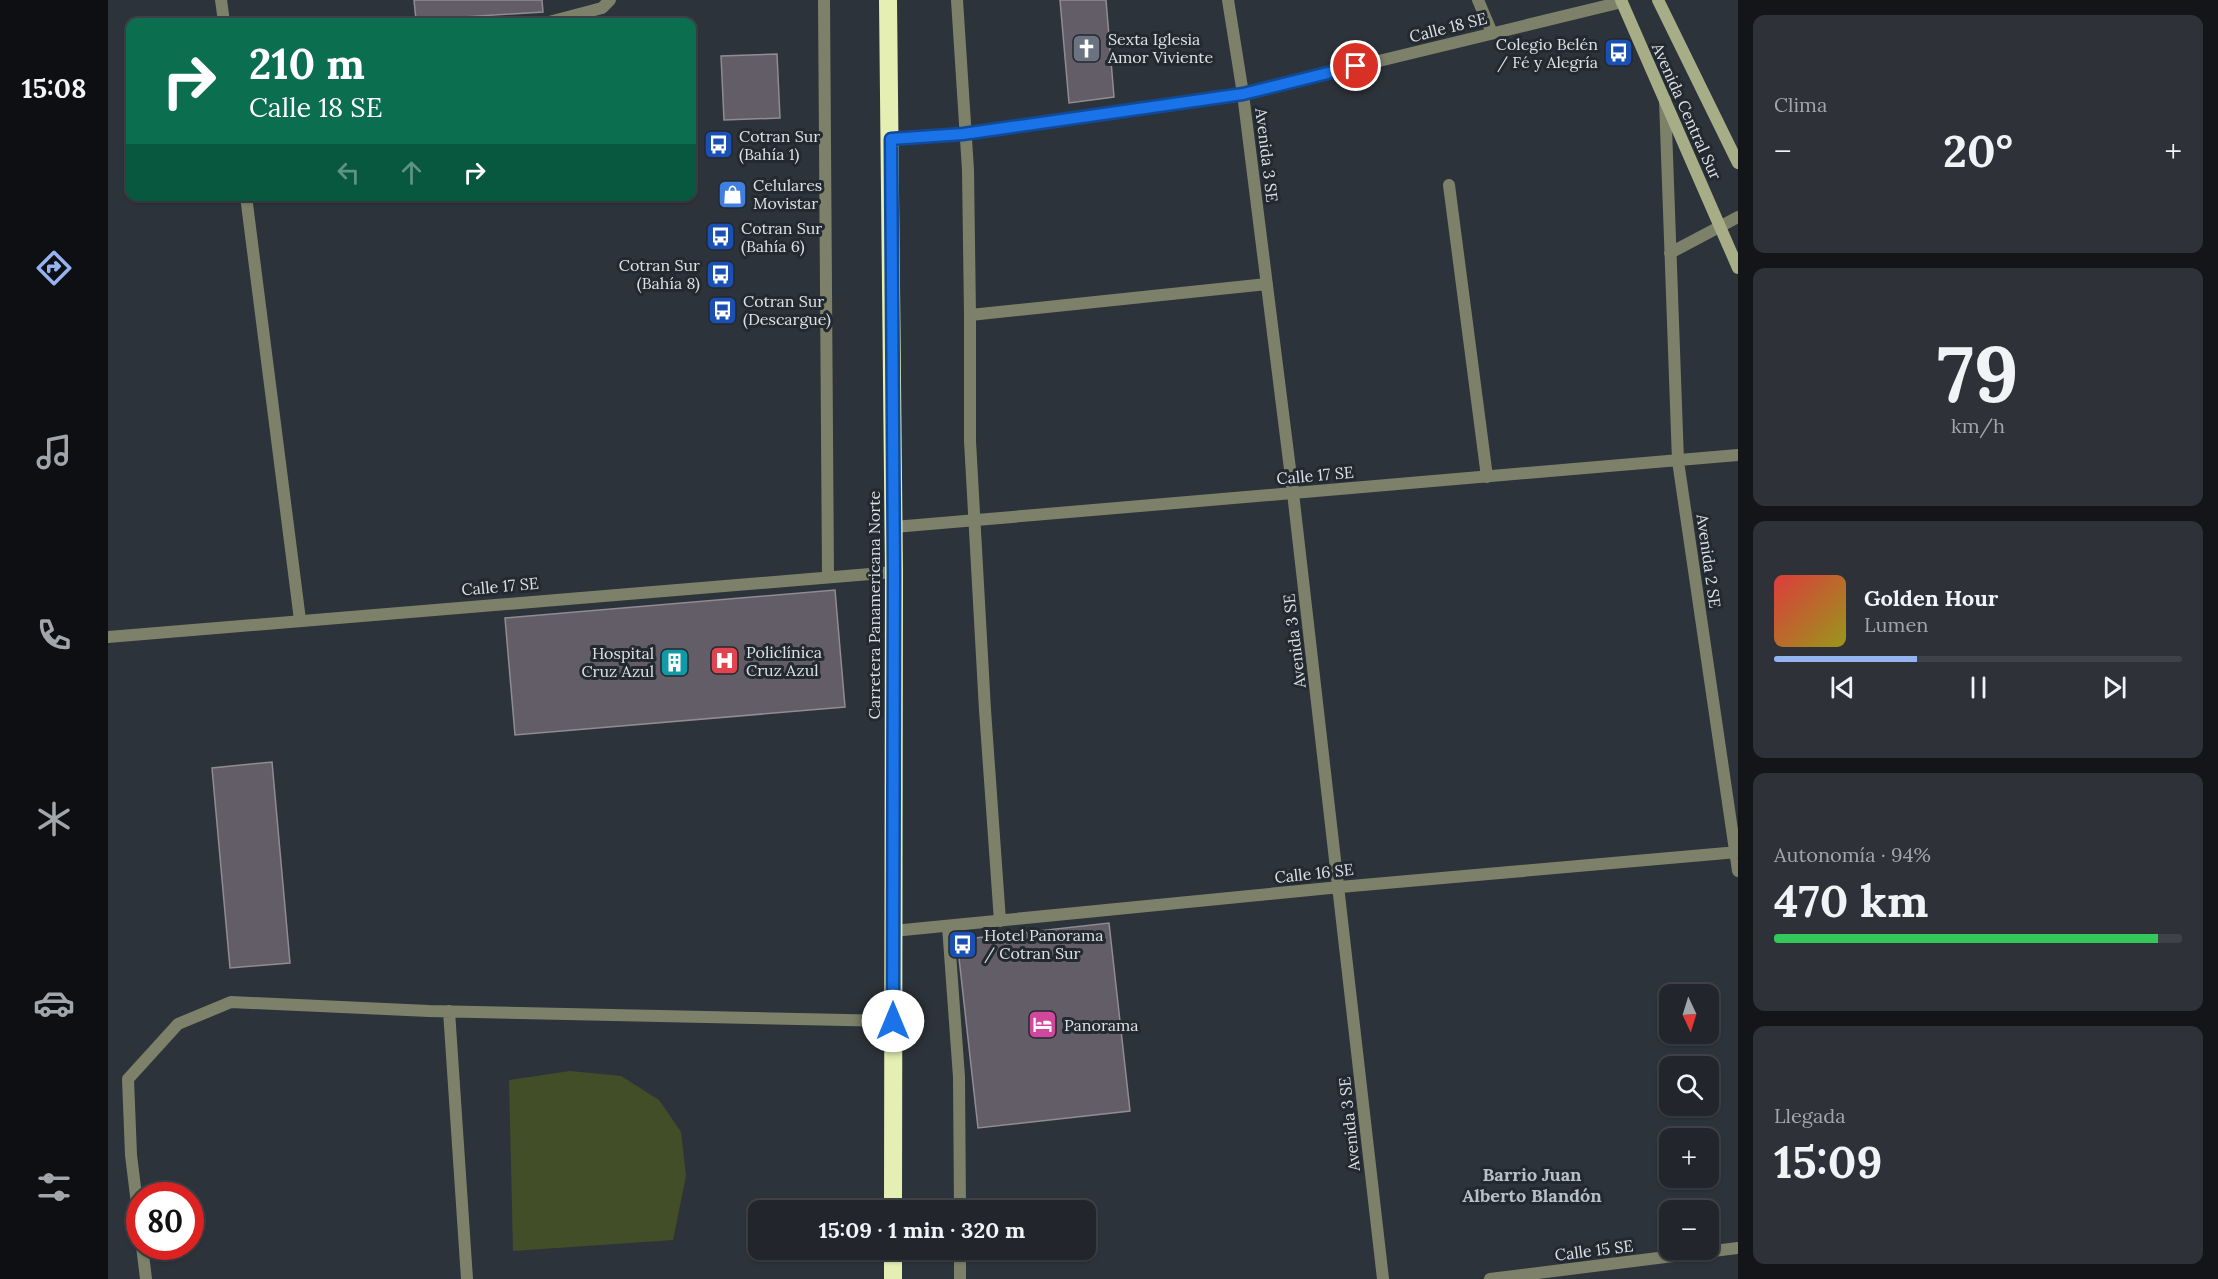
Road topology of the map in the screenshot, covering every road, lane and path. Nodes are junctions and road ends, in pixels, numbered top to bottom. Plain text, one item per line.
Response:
1 (221, 0) edge
2 (610, 0) edge
3 (824, 0) edge
4 (888, 0) edge
5 (957, 0) edge
6 (1228, 0) edge
7 (1478, 0) edge
8 (1658, 0) edge
9 (1622, 1) edge
10 (223, 18) edge
11 (564, 18) edge
12 (1492, 33) junction
13 (1243, 94) junction
14 (1665, 99) junction
15 (963, 134) junction
16 (891, 139) junction
17 (1738, 162) edge
18 (1449, 185) dead end
19 (247, 201) edge
20 (1738, 217) edge
21 (1719, 225) junction
22 (1670, 254) junction
23 (1738, 268) edge
24 (1267, 284) junction
25 (970, 315) junction
26 (1738, 455) edge
27 (1678, 461) junction
28 (1486, 477) junction
29 (1293, 493) junction
30 (975, 520) junction
31 (894, 527) junction
32 (894, 572) junction
33 (828, 577) junction
34 (300, 620) junction
35 (108, 637) edge
36 (1737, 852) edge
37 (1738, 871) edge
38 (1340, 887) junction
39 (1000, 921) junction
40 (948, 926) junction
41 (893, 931) junction
42 (449, 1011) junction
43 (893, 1021) junction
44 (134, 1182) edge
45 (893, 1200) edge
46 (960, 1200) edge
47 (1738, 1248) edge
48 (144, 1260) edge
49 (893, 1260) edge
50 (960, 1260) edge
51 (1589, 1273) edge
52 (146, 1279) edge
53 (467, 1279) edge
54 (893, 1279) edge
55 (960, 1279) edge
56 (1383, 1279) edge
57 (1490, 1279) edge

1 - 10 street
2 - 11 street
3 - 33 street
4 - 16 highway, Carretera Panamericana Norte
5 - 15 street
6 - 13 street, Avenida 3 SE
7 - 12 street
8 - 17 street, Avenida Central Sur
9 - 12 street, Calle 18 SE
9 - 14 street, Avenida Central Sur
12 - 13 street, Calle 18 SE
13 - 15 street, Calle 18 SE
13 - 24 street, Avenida 3 SE
14 - 21 street, Avenida Central Sur
14 - 22 street, Avenida 2 SE
15 - 16 street, Calle 18 SE
15 - 25 street
16 - 31 highway, Carretera Panamericana Norte
18 - 28 street
19 - 34 street
20 - 21 street
21 - 22 street
21 - 23 street, Avenida Central Sur
22 - 27 street, Avenida 2 SE
24 - 25 street
24 - 29 street, Avenida 3 SE
25 - 30 street
26 - 27 street, Calle 17 SE
27 - 28 street, Calle 17 SE
27 - 36 street, Avenida 2 SE
28 - 29 street, Calle 17 SE
29 - 30 street, Calle 17 SE
29 - 38 street, Avenida 3 SE
30 - 31 street, Calle 17 SE
30 - 39 street
31 - 32 highway, Carretera Panamericana Norte
32 - 33 street, Calle 17 SE
32 - 41 highway, Carretera Panamericana Norte
33 - 34 street, Calle 17 SE
34 - 35 street, Calle 17 SE
36 - 37 street, Avenida 2 SE
36 - 38 street, Calle 16 SE
38 - 39 street, Calle 16 SE
38 - 56 street, Avenida 3 SE
39 - 40 street, Calle 16 SE
40 - 41 street, Calle 16 SE
40 - 46 street
41 - 43 highway, Carretera Panamericana Norte
42 - 43 street
42 - 44 street
42 - 53 street
43 - 45 highway, Carretera Panamericana Norte
47 - 51 street, Calle 15 SE
48 - 52 street
49 - 54 highway
50 - 55 street
51 - 57 street, Calle 15 SE

